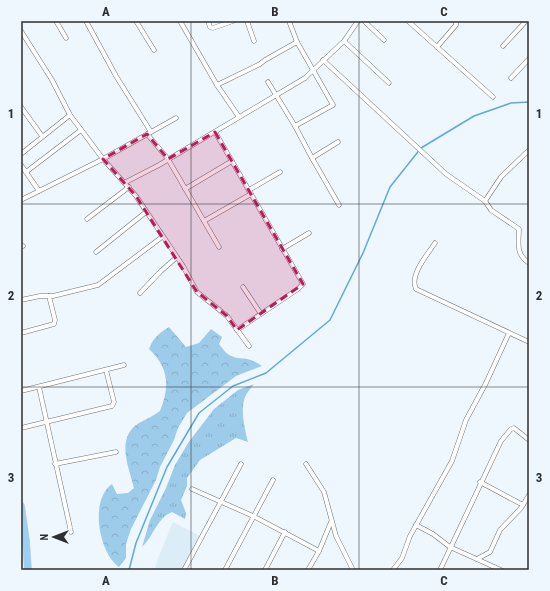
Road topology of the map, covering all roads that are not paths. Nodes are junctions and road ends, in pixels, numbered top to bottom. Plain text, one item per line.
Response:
1 (56, 21) edge
2 (86, 21) edge
3 (136, 21) edge
4 (180, 21) edge
5 (208, 21) edge
6 (232, 21) edge
7 (247, 21) edge
8 (289, 21) edge
9 (358, 21) edge
10 (364, 21) edge
11 (408, 21) edge
12 (456, 21) edge
13 (526, 21) edge
14 (21, 31) edge
15 (66, 38) dead end
16 (384, 40) dead end
17 (254, 41) dead end
18 (344, 41) junction
19 (297, 42) junction
20 (503, 46) dead end
21 (437, 47) junction
22 (154, 50) dead end
23 (529, 59) edge
24 (323, 60) junction
25 (314, 68) junction
26 (511, 78) dead end
27 (268, 82) dead end
28 (389, 83) dead end
29 (217, 85) junction
30 (277, 95) junction
31 (493, 97) dead end
32 (21, 107) edge
33 (70, 115) junction
34 (239, 117) junction
35 (176, 118) dead end
36 (295, 126) junction
37 (81, 130) junction
38 (215, 132) junction
39 (149, 133) junction
40 (42, 136) junction
41 (338, 142) dead end
42 (528, 150) dead end
43 (21, 154) edge
44 (312, 158) junction
45 (103, 159) junction
46 (168, 159) junction
47 (232, 161) junction
48 (21, 165) edge
49 (26, 172) junction
50 (280, 172) dead end
51 (126, 182) junction
52 (130, 187) junction
53 (185, 189) junction
54 (39, 191) junction
55 (250, 192) junction
56 (21, 200) edge
57 (485, 201) junction
58 (339, 205) dead end
59 (146, 212) junction
60 (87, 219) dead end
61 (204, 221) junction
62 (309, 233) dead end
63 (162, 237) junction
64 (435, 243) dead end
65 (219, 247) dead end
66 (282, 249) junction
67 (96, 252) dead end
68 (177, 257) junction
69 (529, 263) edge
70 (243, 287) dead end
71 (140, 293) dead end
72 (49, 296) junction
73 (21, 300) edge
74 (260, 314) junction
75 (237, 330) junction
76 (21, 333) edge
77 (510, 333) junction
78 (529, 342) edge
79 (249, 346) dead end
80 (124, 365) dead end
81 (106, 370) junction
82 (39, 387) junction
83 (21, 391) edge
84 (46, 423) junction
85 (21, 428) edge
86 (529, 440) edge
87 (116, 452) dead end
88 (55, 464) junction
89 (241, 464) dead end
90 (306, 464) dead end
91 (273, 480) dead end
92 (480, 482) junction
93 (192, 488) dead end
94 (529, 495) edge
95 (221, 501) junction
96 (523, 505) junction
97 (21, 506) edge
98 (253, 516) junction
99 (331, 521) junction
100 (416, 525) junction
101 (71, 532) dead end
102 (285, 532) junction
103 (450, 547) junction
104 (319, 551) junction
105 (477, 559) junction
106 (28, 570) edge
107 (184, 570) edge
108 (225, 570) edge
109 (265, 570) edge
110 (308, 570) edge
111 (353, 570) edge
112 (393, 570) edge
113 (440, 570) edge
114 (501, 570) edge

1 - 15 street
2 - 39 street
3 - 22 street
4 - 29 street
5 - 6 street
7 - 17 street
8 - 19 street
9 - 18 street
10 - 16 street
11 - 21 street
12 - 21 street
13 - 20 street
14 - 33 street
18 - 24 street
18 - 28 street
19 - 25 street
19 - 29 street
21 - 31 street
23 - 26 street
24 - 25 street
24 - 57 street
25 - 30 street
25 - 36 street
27 - 30 street
29 - 34 street
30 - 34 street
30 - 36 street
32 - 40 street
33 - 37 street
33 - 40 street
34 - 38 street
35 - 39 street
36 - 44 street
37 - 45 street
37 - 49 street
38 - 46 street
38 - 47 street
39 - 45 street
39 - 46 street
40 - 43 street
41 - 44 street
42 - 57 street
44 - 58 street
45 - 51 street
45 - 54 street
46 - 51 street
46 - 53 street
47 - 53 street
47 - 55 street
48 - 49 street
49 - 54 street
50 - 55 street
51 - 52 street
52 - 59 street
52 - 60 street
53 - 61 street
54 - 56 street
55 - 61 street
55 - 66 street
57 - 69 street
59 - 63 street
59 - 67 street
61 - 65 street
62 - 66 street
63 - 68 street
63 - 72 street
64 - 77 street
66 - 74 street
68 - 71 street
68 - 75 street
70 - 74 street
72 - 73 street
72 - 76 street
74 - 75 street
75 - 79 street
77 - 78 street
77 - 100 street
80 - 81 street
81 - 82 street
81 - 84 street
82 - 83 street
82 - 84 street
84 - 85 street
84 - 88 street
86 - 92 street
87 - 88 street
88 - 101 street
89 - 95 street
90 - 99 street
91 - 98 street
92 - 96 street
92 - 103 street
93 - 95 street
94 - 96 street
95 - 98 street
95 - 107 street
96 - 105 street
97 - 106 highway
98 - 102 street
98 - 108 street
99 - 104 street
99 - 111 street
100 - 103 street
100 - 112 street
102 - 104 street
102 - 109 street
103 - 105 street
103 - 113 street
104 - 110 street
105 - 114 street

